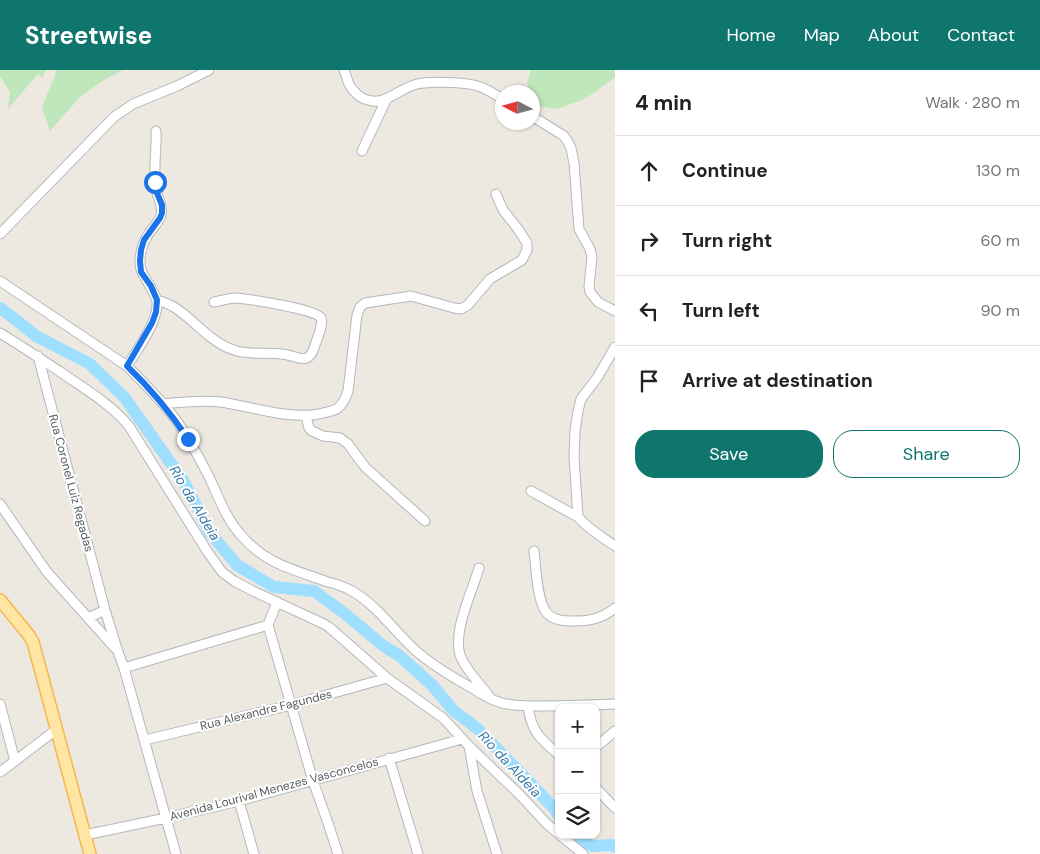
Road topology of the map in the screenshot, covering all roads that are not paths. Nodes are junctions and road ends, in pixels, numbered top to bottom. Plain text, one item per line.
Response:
1 (209, 70) edge
2 (344, 70) edge
3 (495, 95) edge
4 (387, 98) junction
5 (540, 121) edge
6 (156, 131) dead end
7 (362, 151) dead end
8 (496, 194) dead end
9 (0, 234) edge
10 (0, 281) edge
11 (157, 300) junction
12 (214, 302) dead end
13 (615, 310) edge
14 (0, 333) edge
15 (615, 347) edge
16 (38, 356) junction
17 (127, 366) junction
18 (163, 404) junction
19 (306, 416) junction
20 (531, 491) dead end
21 (0, 504) edge
22 (578, 517) junction
23 (425, 521) dead end
24 (615, 546) edge
25 (534, 551) dead end
26 (479, 568) dead end
27 (277, 602) junction
28 (1, 605) edge
29 (615, 608) edge
30 (105, 610) junction
31 (88, 618) junction
32 (268, 624) junction
33 (118, 652) junction
34 (124, 668) junction
35 (387, 678) junction
36 (490, 699) junction
37 (0, 704) edge
38 (615, 704) edge
39 (291, 706) junction
40 (528, 706) junction
41 (57, 729) junction
42 (615, 731) edge
43 (145, 740) junction
44 (465, 742) junction
45 (600, 744) edge
46 (555, 751) edge
47 (389, 758) junction
48 (15, 761) junction
49 (0, 772) edge
50 (313, 781) junction
51 (600, 792) edge
52 (239, 801) junction
53 (615, 808) edge
54 (166, 818) junction
55 (555, 831) edge
56 (85, 835) junction
57 (564, 839) edge
58 (90, 854) edge
59 (176, 854) edge
60 (254, 854) edge
61 (338, 854) edge
62 (418, 854) edge
63 (497, 854) edge
64 (583, 854) edge

1 - 9 street
2 - 4 street
3 - 4 street
4 - 7 street
5 - 13 street
6 - 11 street
8 - 19 street
10 - 17 street
11 - 12 street
11 - 17 street
14 - 16 street
15 - 22 street
16 - 27 street
16 - 30 street, Rua Coronel Luiz Regadas
17 - 18 street
18 - 19 street
18 - 36 street
19 - 23 street
20 - 22 street
21 - 31 street, Rua Coronel Luiz Regadas
22 - 24 street
25 - 29 street
26 - 36 street
27 - 32 street
27 - 35 street
28 - 41 main road
30 - 31 street
30 - 33 street, Rua Coronel Luiz Regadas
31 - 33 street, Rua Coronel Luiz Regadas
32 - 34 street
32 - 39 street
33 - 34 street, Rua Coronel Luiz Regadas
34 - 43 street, Rua Coronel Luiz Regadas
35 - 39 street, Rua Alexandre Fagundes
35 - 44 street
36 - 40 street
37 - 48 street
38 - 40 street
39 - 43 street, Rua Alexandre Fagundes
39 - 50 street
40 - 46 street
41 - 48 street
41 - 56 main road
42 - 45 street
43 - 54 street, Rua Coronel Luiz Regadas
44 - 47 street, Avenida Lourival Menezes Vasconcelos
44 - 55 street
44 - 63 street
47 - 50 street, Avenida Lourival Menezes Vasconcelos
47 - 62 street
48 - 49 street
50 - 52 street, Avenida Lourival Menezes Vasconcelos
50 - 61 street
51 - 53 street
52 - 54 street, Avenida Lourival Menezes Vasconcelos
52 - 60 street
54 - 56 street, Avenida Lourival Menezes Vasconcelos
54 - 59 street, Rua Coronel Luiz Regadas
56 - 58 main road
57 - 64 street

